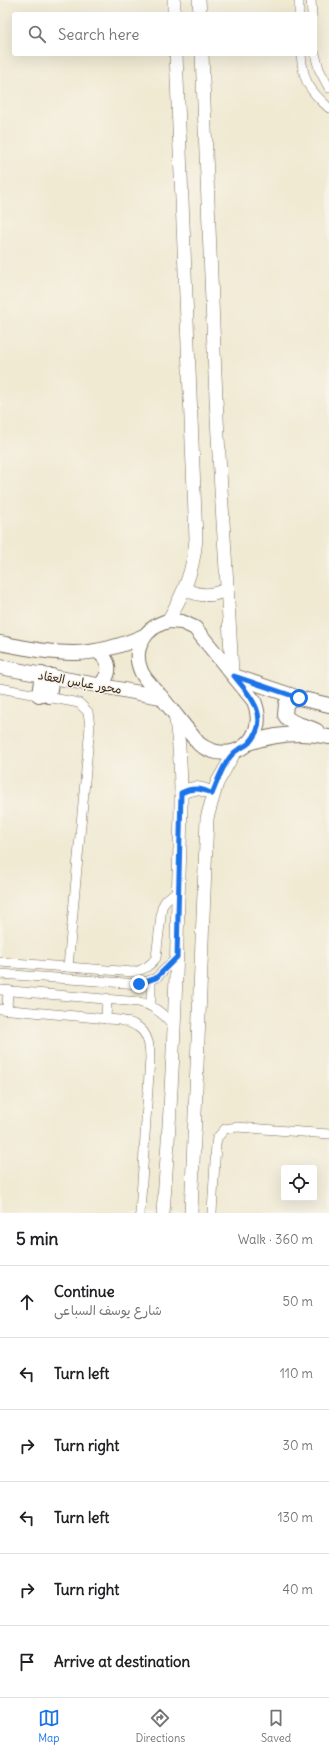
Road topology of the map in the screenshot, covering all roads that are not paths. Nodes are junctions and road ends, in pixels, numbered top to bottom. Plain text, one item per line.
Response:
1 (174, 0) edge
2 (199, 0) edge
3 (299, 0) edge
4 (311, 0) edge
5 (174, 12) edge
6 (200, 12) edge
7 (299, 12) edge
8 (312, 12) edge
9 (176, 56) edge
10 (202, 56) edge
11 (301, 56) edge
12 (316, 56) edge
13 (329, 88) edge
14 (329, 108) edge
15 (228, 588) junction
16 (185, 589) junction
17 (168, 622) junction
18 (144, 636) junction
19 (0, 643) edge
20 (97, 652) junction
21 (0, 668) edge
22 (233, 674) junction
23 (47, 675) junction
24 (100, 685) junction
25 (0, 688) edge
26 (44, 696) junction
27 (161, 697) junction
28 (299, 698) junction
29 (329, 706) edge
30 (174, 714) junction
31 (325, 736) edge
32 (248, 743) junction
33 (235, 751) junction
34 (181, 793) junction
35 (212, 794) junction
36 (179, 889) junction
37 (177, 957) junction
38 (0, 962) edge
39 (68, 967) junction
40 (95, 969) junction
41 (0, 974) edge
42 (151, 981) junction
43 (111, 982) junction
44 (123, 984) junction
45 (4, 990) edge
46 (108, 998) junction
47 (122, 1000) junction
48 (151, 1006) junction
49 (3, 1010) edge
50 (106, 1019) junction
51 (174, 1027) junction
52 (329, 1134) edge
53 (140, 1213) edge
54 (163, 1213) edge
55 (191, 1213) edge
56 (212, 1213) edge

1 - 5 main road
2 - 6 main road
3 - 7 street
4 - 8 street
9 - 16 main road
10 - 15 main road
11 - 14 street
12 - 13 street
15 - 16 main road
15 - 22 main road
16 - 17 main road
17 - 18 main road, محور عباس العقاد
17 - 22 main road
18 - 20 main road, محور عباس العقاد
18 - 27 main road
19 - 20 main road, محور عباس العقاد
20 - 24 main road
21 - 23 main road, محور عباس العقاد
22 - 28 main road
22 - 32 main road
23 - 24 main road, محور عباس العقاد
23 - 26 main road
24 - 27 main road, محور عباس العقاد
25 - 26 street
26 - 39 street
27 - 30 main road
28 - 29 main road
28 - 31 main road
30 - 33 main road
30 - 34 main road
31 - 32 main road
32 - 33 main road
33 - 35 main road
34 - 35 main road
34 - 36 main road
35 - 55 main road
36 - 37 main road
36 - 40 street
37 - 42 street
37 - 51 main road
38 - 39 street
39 - 40 street
40 - 43 street
41 - 43 street
42 - 44 street
42 - 48 street
43 - 44 street
44 - 47 street
45 - 46 street
45 - 49 street
46 - 47 street
46 - 50 street
47 - 48 street
48 - 51 street
49 - 50 street
50 - 53 street
51 - 54 main road
52 - 56 street

